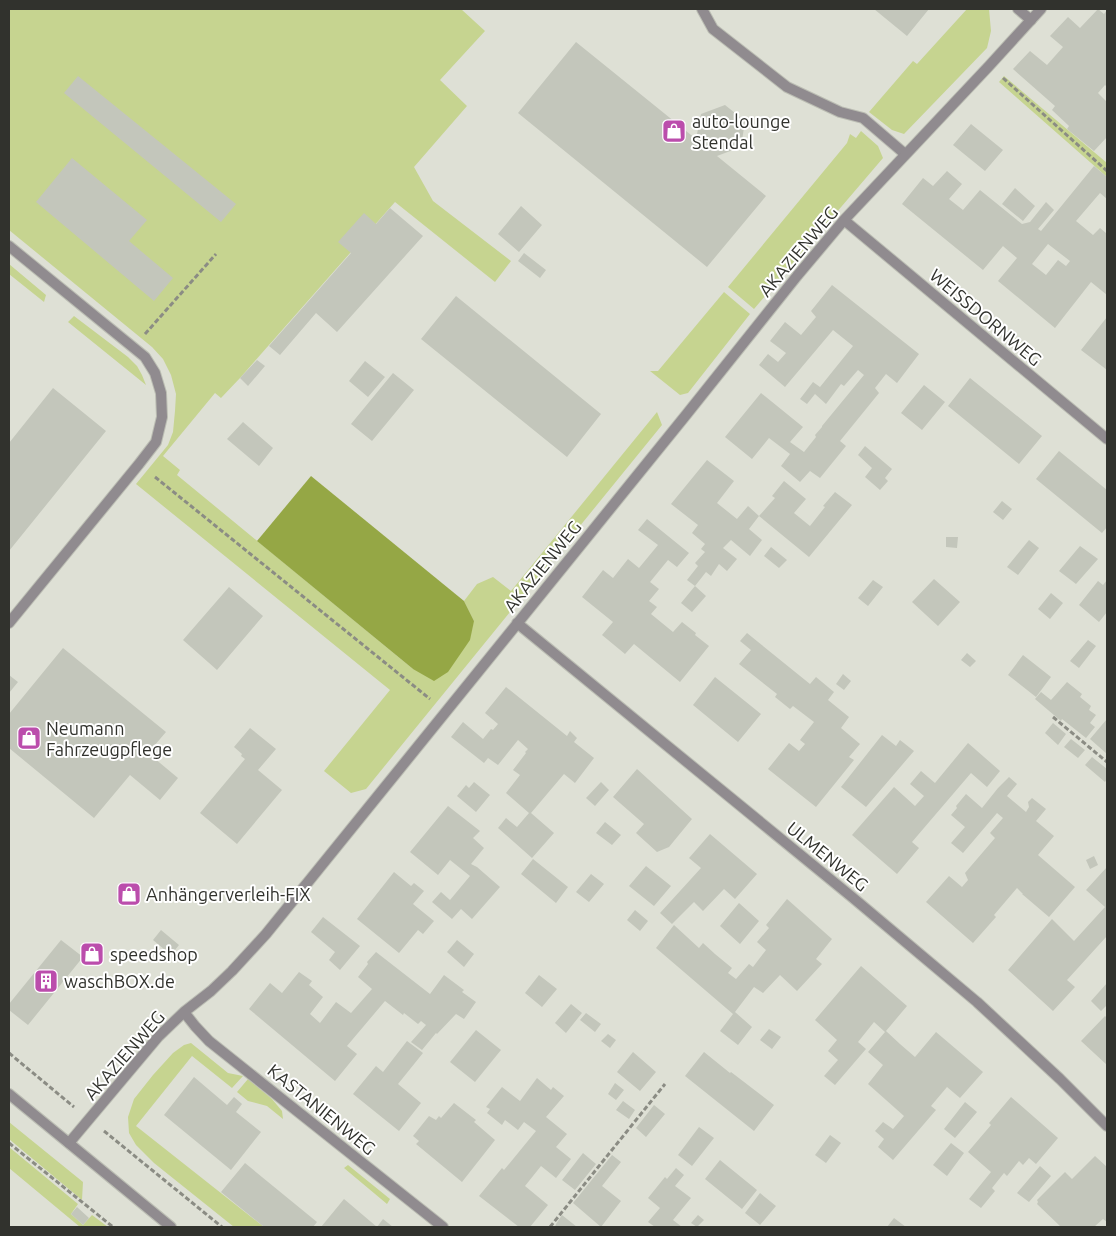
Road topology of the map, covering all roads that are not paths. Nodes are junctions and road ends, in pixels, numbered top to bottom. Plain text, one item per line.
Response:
1 (702, 9) edge
2 (1018, 9) edge
3 (1042, 9) edge
4 (1031, 20) junction
5 (905, 154) junction
6 (844, 220) junction
7 (9, 246) edge
8 (1107, 439) edge
9 (9, 623) edge
10 (517, 623) junction
11 (184, 1012) junction
12 (9, 1094) edge
13 (1107, 1126) edge
14 (69, 1143) junction
15 (171, 1227) edge
16 (443, 1227) edge

1 - 5 street
2 - 4 street
3 - 4 street, AKAZIENWEG
4 - 5 street, AKAZIENWEG
5 - 6 street, AKAZIENWEG
6 - 8 street, WEISSDORNWEG
6 - 10 street, AKAZIENWEG
7 - 9 street
10 - 11 street, AKAZIENWEG
10 - 13 street, ULMENWEG
11 - 14 street, AKAZIENWEG
11 - 16 street, KASTANIENWEG
12 - 14 street
14 - 15 street

